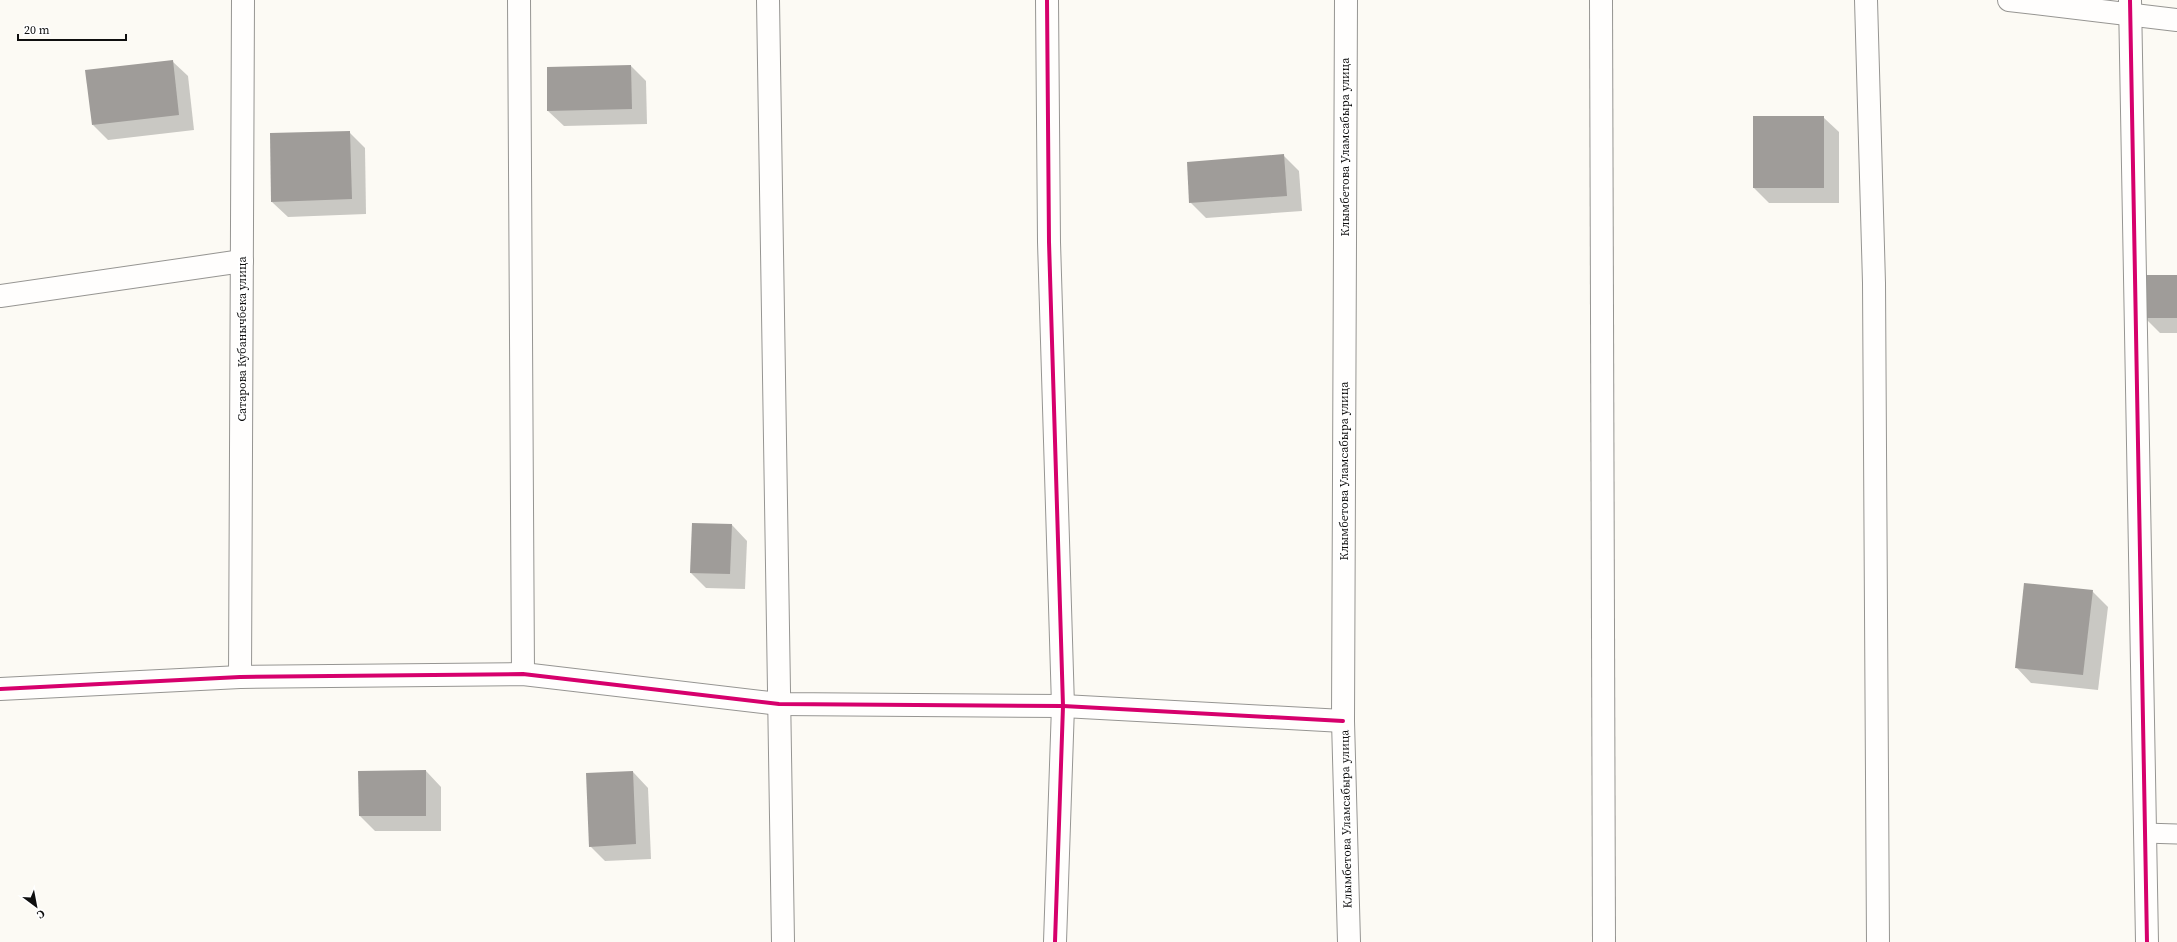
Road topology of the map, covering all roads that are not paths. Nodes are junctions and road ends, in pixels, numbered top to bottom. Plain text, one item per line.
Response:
1 (243, 0) edge
2 (519, 0) edge
3 (768, 0) edge
4 (1047, 0) edge
5 (1346, 0) edge
6 (1601, 0) edge
7 (1866, 0) edge
8 (2009, 0) edge
9 (2130, 8) edge
10 (2177, 20) edge
11 (242, 261) junction
12 (0, 296) edge
13 (523, 674) junction
14 (240, 677) junction
15 (0, 689) edge
16 (779, 704) junction
17 (1063, 706) junction
18 (1344, 721) junction
19 (2144, 833) junction
20 (2177, 834) edge
21 (782, 942) edge
22 (1055, 942) edge
23 (1349, 942) edge
24 (1604, 942) edge
25 (1878, 942) edge
26 (2147, 942) edge

1 - 11 street, Сатарова Кубанычбека улица
2 - 13 street
3 - 16 street
4 - 17 street
5 - 18 street, Клымбетова Уламсабыра улица
6 - 24 street
7 - 25 street
8 - 9 street
9 - 10 street
9 - 19 street
11 - 12 street
11 - 14 street, Сатарова Кубанычбека улица
13 - 14 street
13 - 16 street
14 - 15 street
16 - 17 street
16 - 21 street
17 - 18 street
17 - 22 street
18 - 23 street, Клымбетова Уламсабыра улица
19 - 20 lane
19 - 26 street

